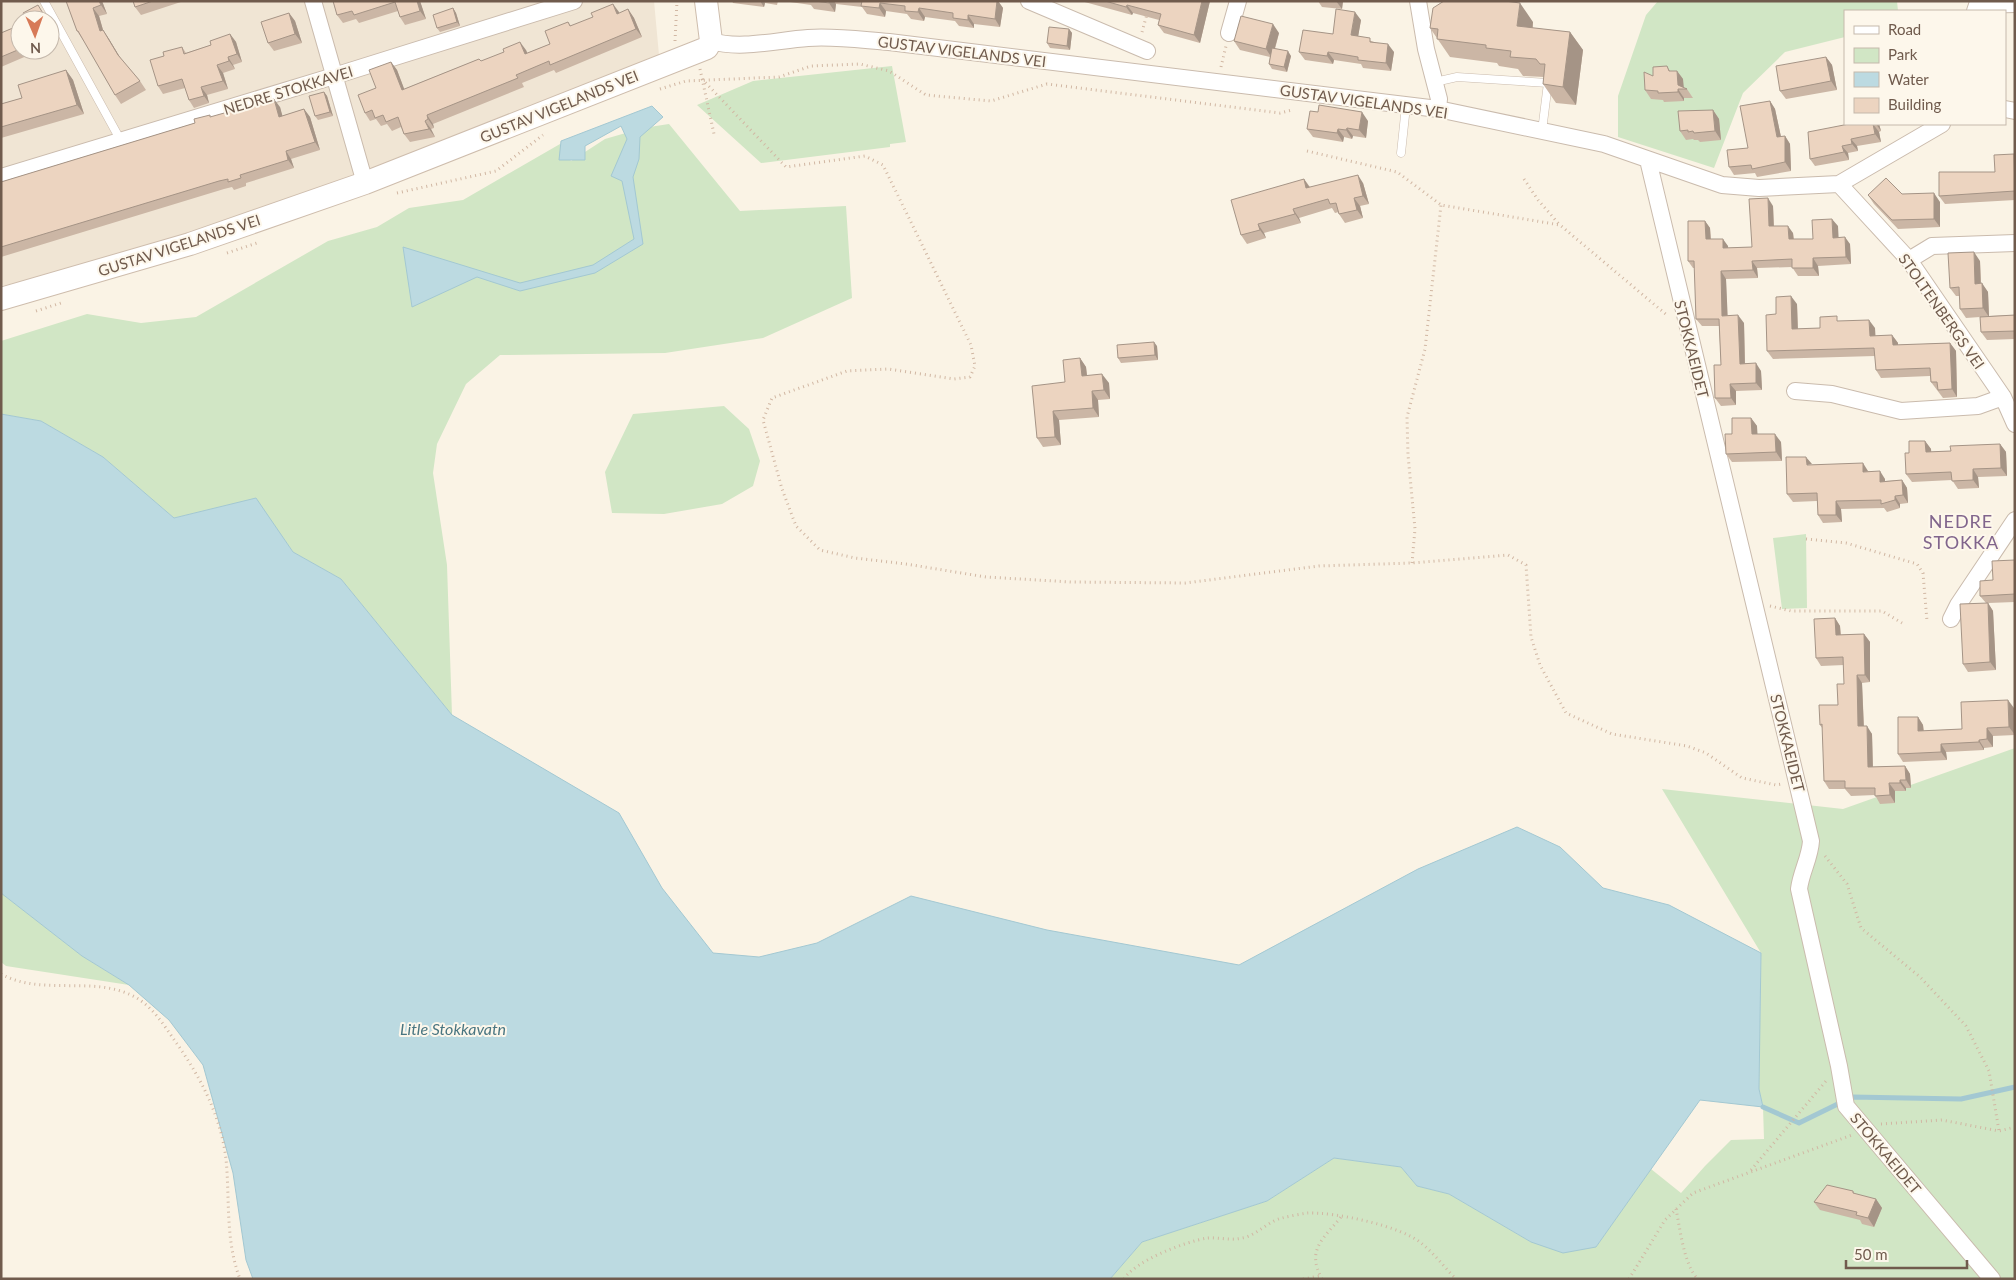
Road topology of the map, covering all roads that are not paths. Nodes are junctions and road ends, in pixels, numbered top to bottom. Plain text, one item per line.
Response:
1 (44, 1) edge
2 (313, 1) edge
3 (574, 1) edge
4 (706, 1) edge
5 (1029, 1) edge
6 (1238, 1) edge
7 (1418, 1) edge
8 (2015, 4) edge
9 (1975, 10) edge
10 (1229, 33) road end
11 (694, 47) junction
12 (1142, 49) road end
13 (334, 76) junction
14 (1435, 82) junction
15 (1406, 106) junction
16 (1438, 110) junction
17 (1940, 125) edge
18 (1542, 131) junction
19 (121, 141) junction
20 (1401, 153) dead end
21 (1648, 160) junction
22 (1, 177) edge
23 (365, 183) junction
24 (1839, 184) junction
25 (2015, 243) edge
26 (1909, 260) junction
27 (1, 299) edge
28 (1795, 391) dead end
29 (2003, 398) junction
30 (2015, 424) edge
31 (2015, 520) edge
32 (1952, 619) dead end
33 (1992, 1279) edge

1 - 19 lane
2 - 13 street
3 - 13 street, NEDRE STOKKAVEI
4 - 11 main road
5 - 12 street
6 - 10 street
7 - 14 street
8 - 9 street
11 - 15 street, GUSTAV VIGELANDS VEI
11 - 23 main road, GUSTAV VIGELANDS VEI
13 - 19 street, NEDRE STOKKAVEI
13 - 23 street
14 - 16 street
14 - 18 lane
15 - 16 street, GUSTAV VIGELANDS VEI
15 - 20 lane
16 - 18 street, GUSTAV VIGELANDS VEI
17 - 24 street, GUSTAV VIGELANDS VEI
18 - 21 street, GUSTAV VIGELANDS VEI
19 - 22 street, NEDRE STOKKAVEI
21 - 24 street, GUSTAV VIGELANDS VEI
21 - 33 street, STOKKAEIDET
23 - 27 main road, GUSTAV VIGELANDS VEI
24 - 26 street, STOLTENBERGS VEI
25 - 26 street
26 - 29 street, STOLTENBERGS VEI
28 - 29 street
29 - 30 street, STOLTENBERGS VEI
31 - 32 street

